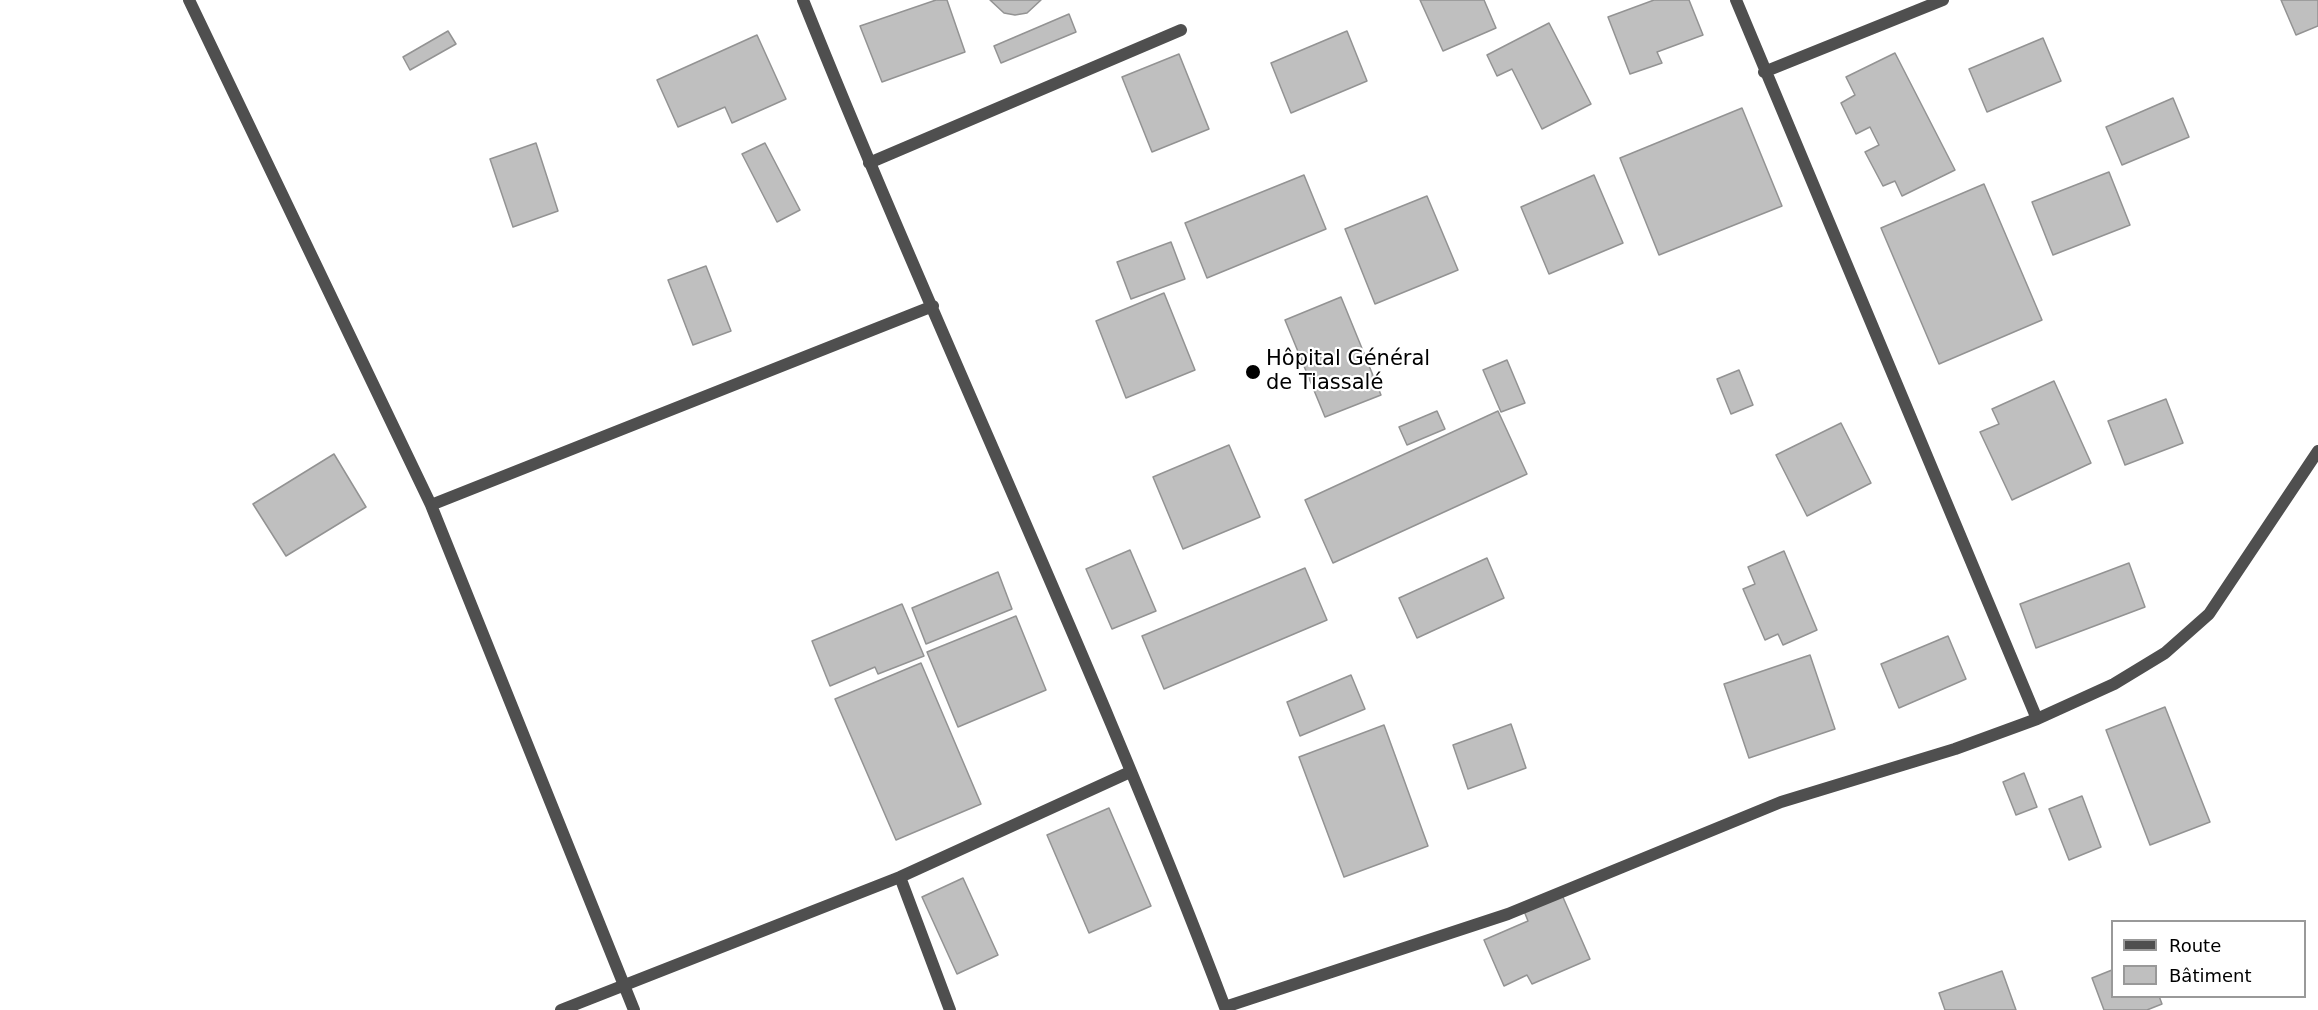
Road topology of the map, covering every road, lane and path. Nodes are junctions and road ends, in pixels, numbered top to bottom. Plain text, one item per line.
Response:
1 (189, 0) edge
2 (804, 0) edge
3 (1736, 0) edge
4 (1943, 0) edge
5 (1181, 30) dead end
6 (1764, 72) junction
7 (869, 163) junction
8 (933, 306) junction
9 (2318, 451) edge
10 (431, 505) junction
11 (2037, 719) junction
12 (1130, 772) junction
13 (900, 877) junction
14 (624, 984) junction
15 (1226, 1009) edge
16 (561, 1010) edge
17 (634, 1010) edge
18 (950, 1010) edge

1 - 10 street
2 - 7 street
3 - 6 street
4 - 6 street
5 - 7 street
6 - 11 street
7 - 8 street
8 - 10 street
8 - 12 street
9 - 11 street
10 - 14 street
11 - 15 street
12 - 13 street
12 - 15 street
13 - 14 street
13 - 18 street
14 - 16 street
14 - 17 street

